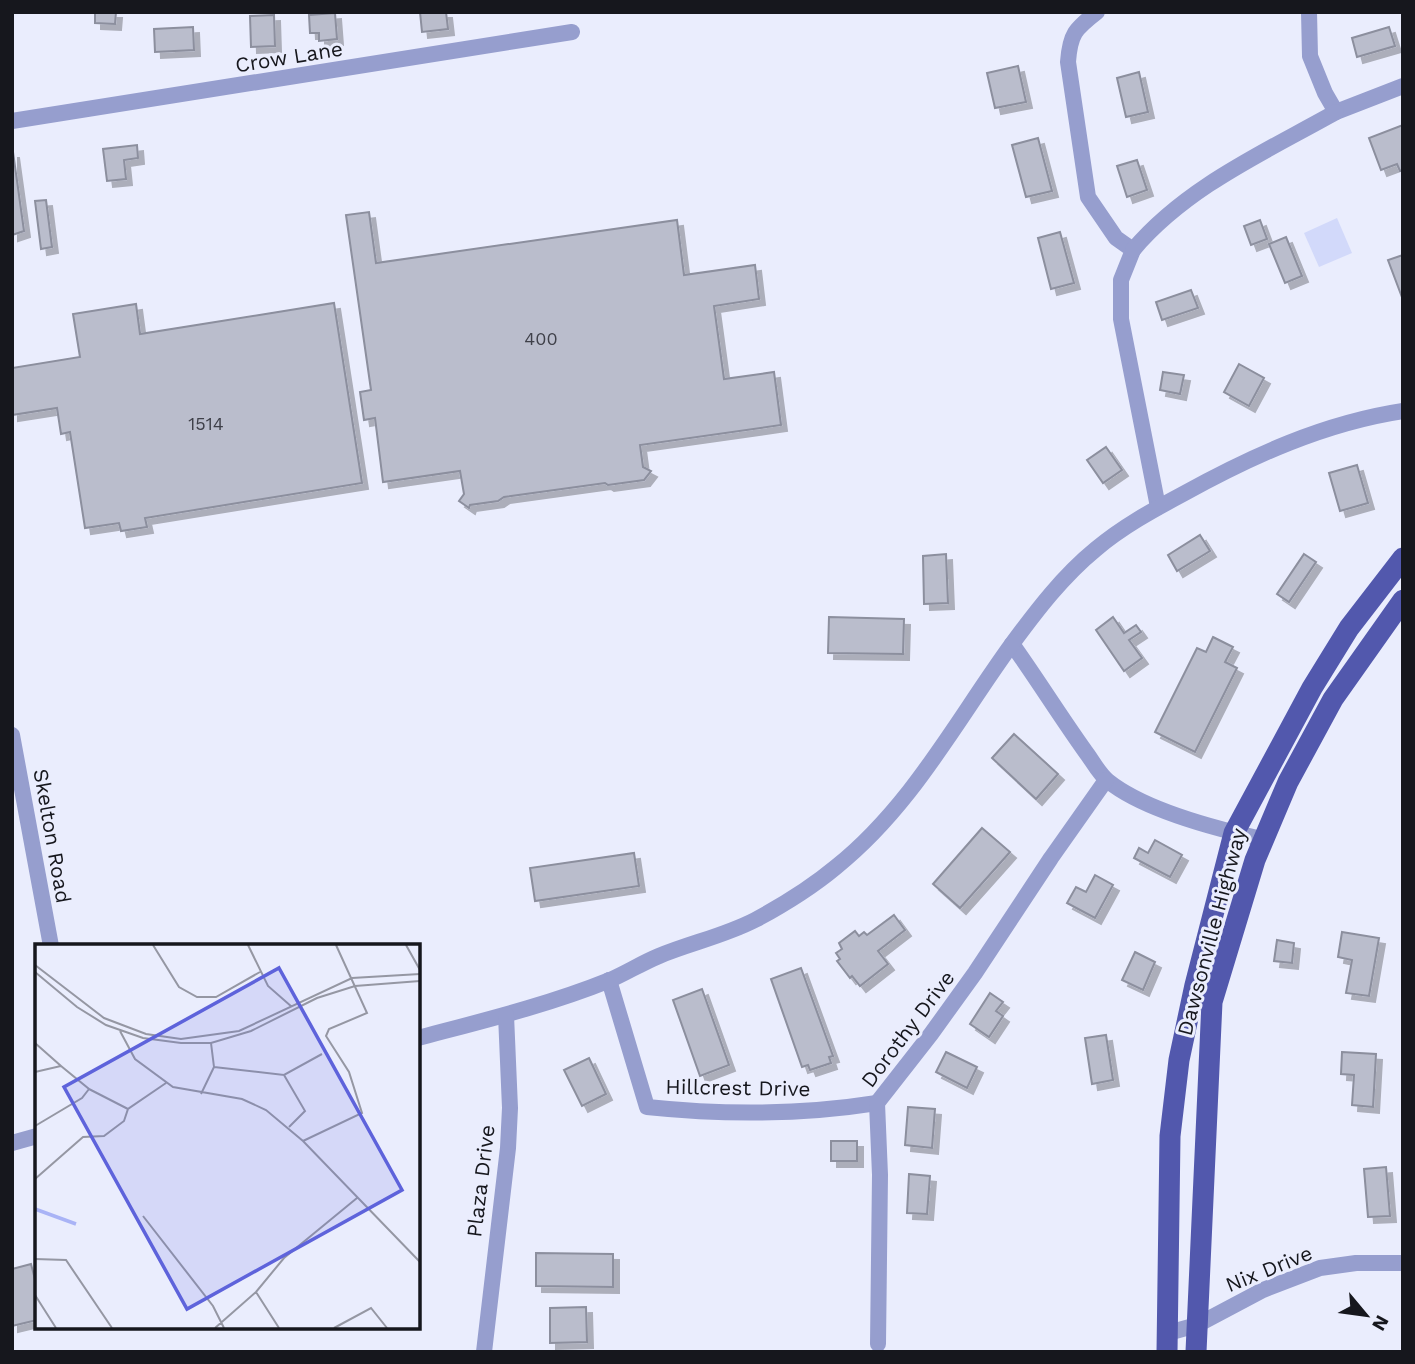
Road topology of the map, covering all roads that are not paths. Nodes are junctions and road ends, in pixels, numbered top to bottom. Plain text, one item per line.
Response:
1 (1097, 12) edge
2 (1309, 12) edge
3 (572, 32) dead end
4 (1403, 86) edge
5 (1336, 112) junction
6 (12, 121) edge
7 (1133, 250) junction
8 (1403, 411) edge
9 (1158, 507) junction
10 (1403, 558) edge
11 (1403, 600) edge
12 (1012, 644) junction
13 (12, 735) edge
14 (1106, 780) junction
15 (1234, 833) junction
16 (1262, 839) junction
17 (51, 944) edge
18 (609, 980) junction
19 (506, 1015) junction
20 (420, 1037) edge
21 (877, 1103) junction
22 (35, 1137) edge
23 (12, 1143) edge
24 (1403, 1263) edge
25 (1197, 1325) junction
26 (1167, 1342) edge
27 (878, 1344) dead end
28 (484, 1352) edge
29 (1196, 1352) edge

1 - 7 street
2 - 5 street
3 - 6 street, Crow Lane
4 - 5 street
5 - 7 street
7 - 9 street
8 - 9 street
9 - 12 street
10 - 15 main road, Dawsonville Highway
11 - 16 main road, Dawsonville Highway
12 - 14 street
12 - 18 street
13 - 17 street, Skelton Road
14 - 15 street
14 - 21 street, Dorothy Drive
15 - 16 street
15 - 26 main road, Dawsonville Highway
16 - 25 main road, Dawsonville Highway
18 - 19 street
18 - 21 street, Hillcrest Drive
19 - 20 street
19 - 28 street, Plaza Drive
21 - 27 street, Dorothy Drive
22 - 23 street
24 - 25 street, Nix Drive
25 - 26 street, Nix Drive
25 - 29 main road, Dawsonville Highway

